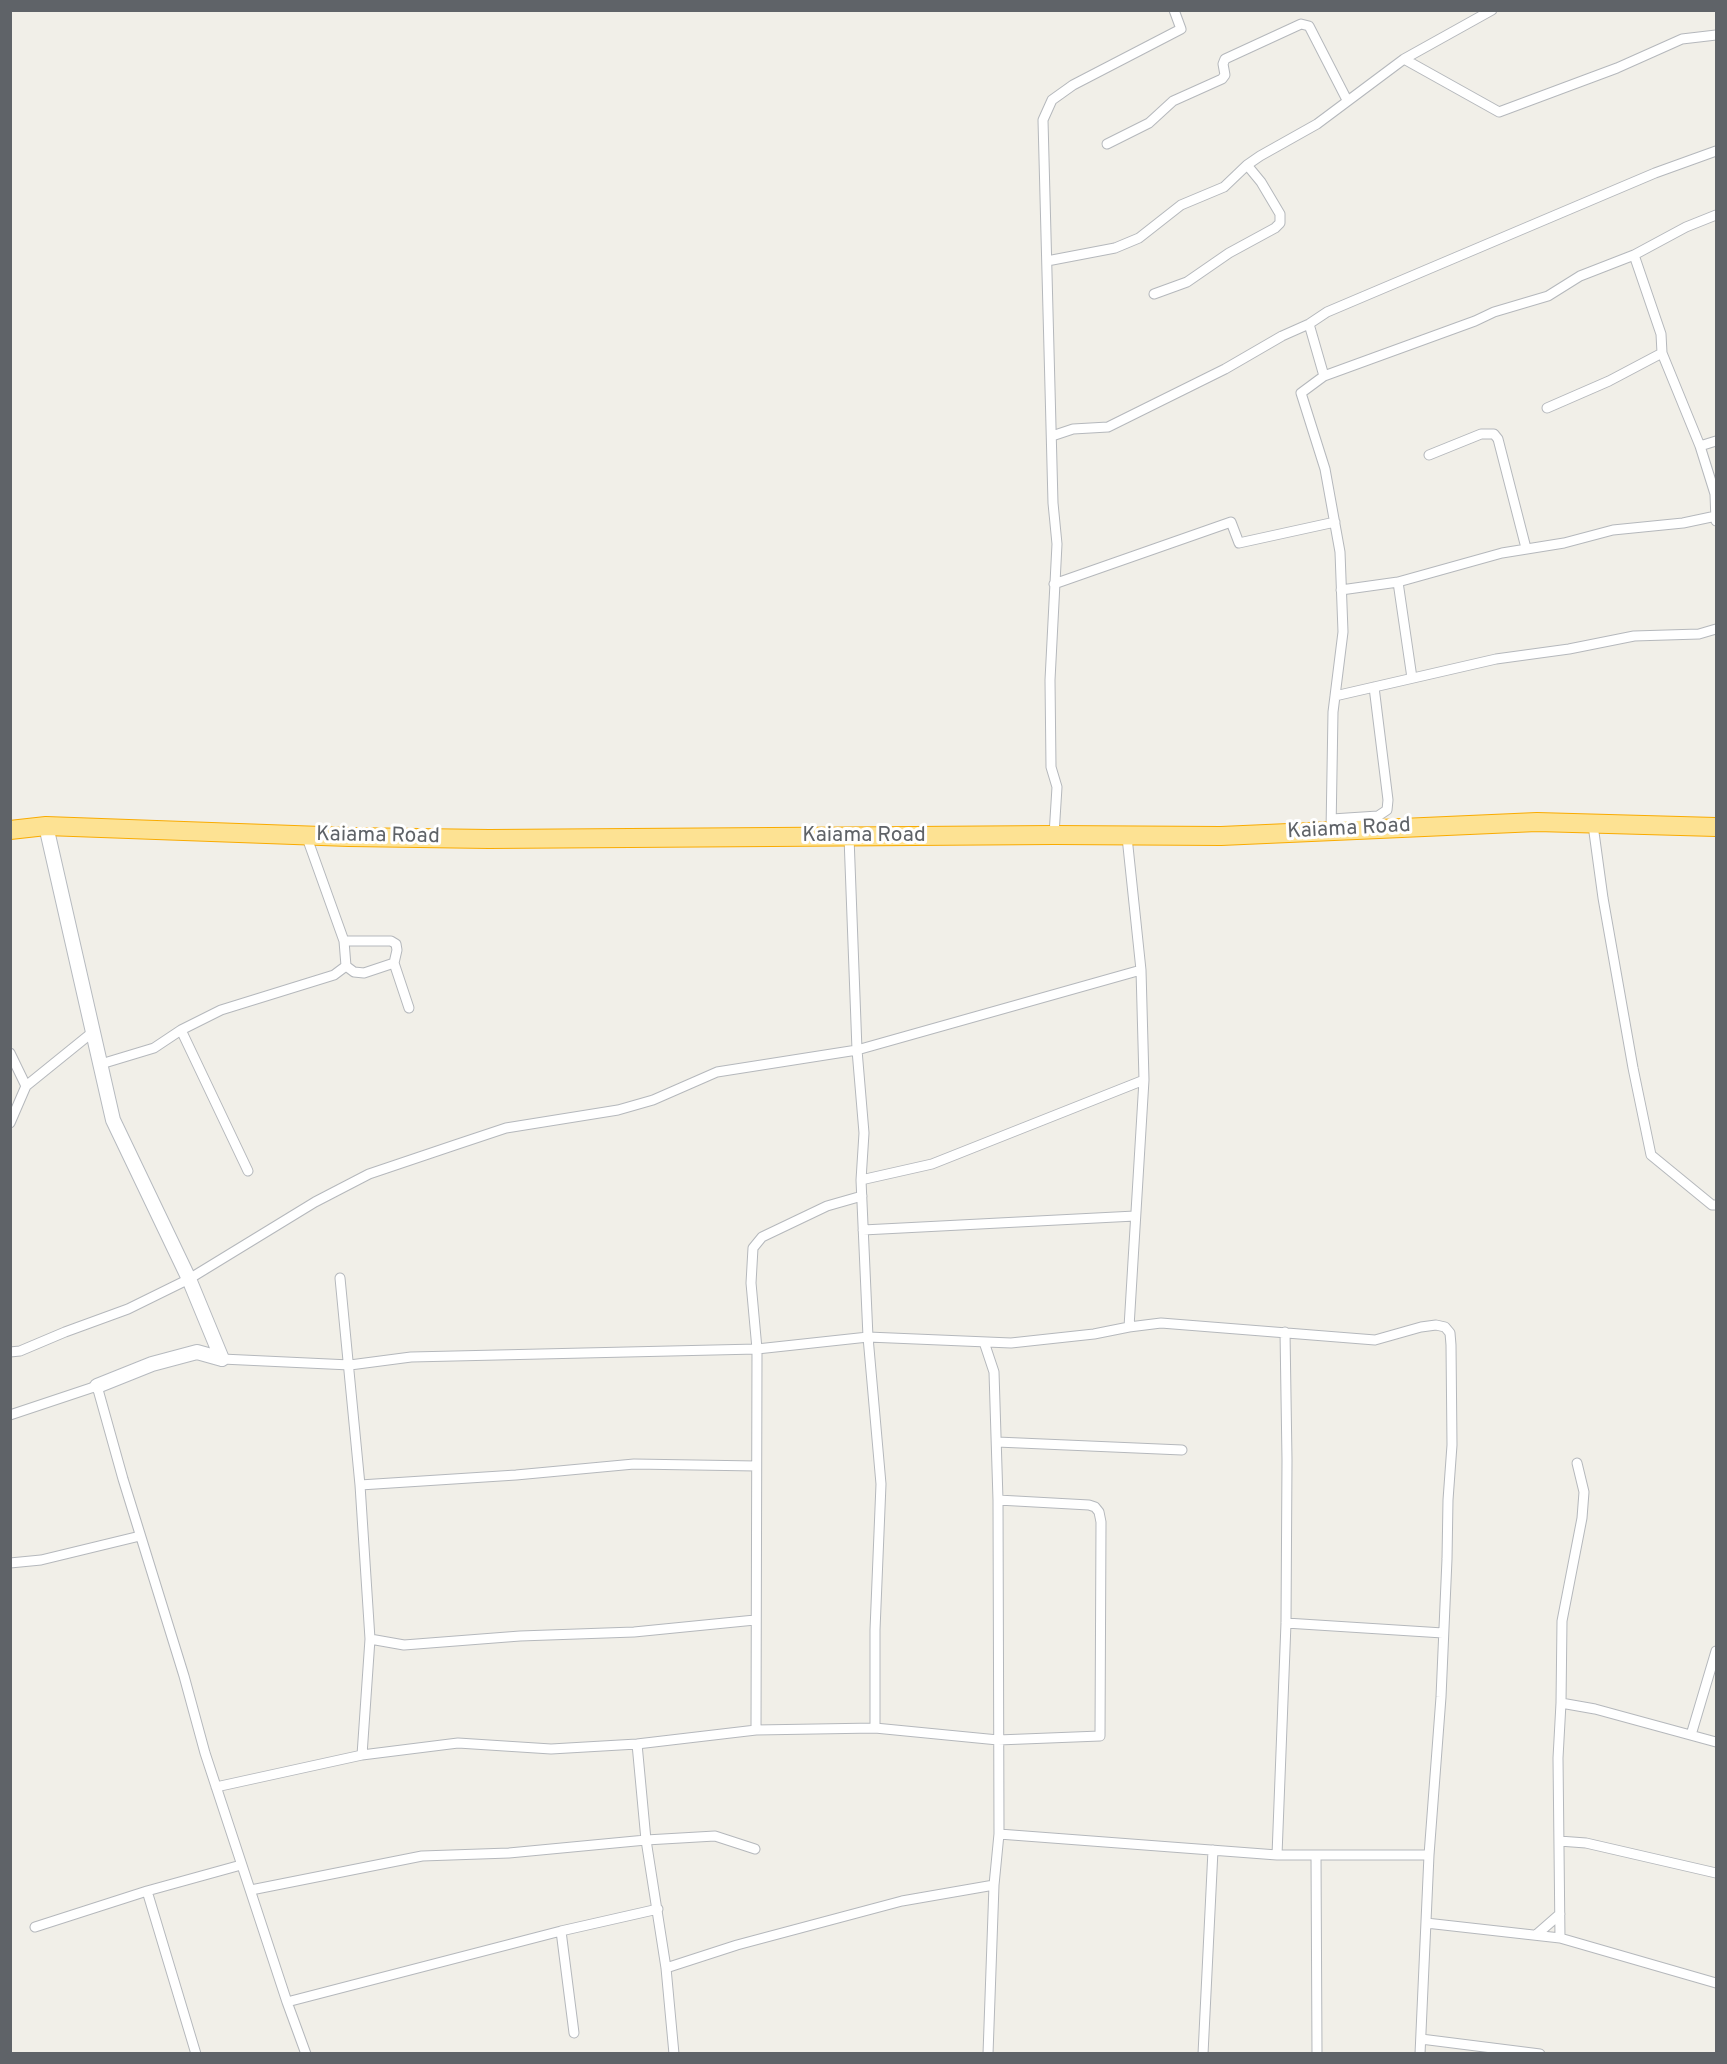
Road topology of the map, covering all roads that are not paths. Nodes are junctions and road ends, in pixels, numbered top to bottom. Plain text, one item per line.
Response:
1 (1174, 10) edge
2 (1491, 10) edge
3 (1716, 35) edge
4 (1404, 59) junction
5 (1347, 100) junction
6 (1107, 144) dead end
7 (1716, 151) edge
8 (1247, 165) junction
9 (1716, 215) edge
10 (1634, 255) junction
11 (1047, 261) junction
12 (1154, 294) dead end
13 (1309, 324) junction
14 (1662, 353) junction
15 (1324, 376) junction
16 (1547, 408) dead end
17 (1052, 436) junction
18 (1716, 441) edge
19 (1700, 446) junction
20 (1429, 455) dead end
21 (1716, 518) edge
22 (1335, 522) junction
23 (1526, 548) junction
24 (1398, 582) junction
25 (1054, 584) junction
26 (1341, 590) junction
27 (1716, 629) edge
28 (1412, 678) junction
29 (1374, 687) junction
30 (1335, 696) junction
31 (1331, 825) junction
32 (1593, 825) junction
33 (46, 826) junction
34 (1716, 827) edge
35 (10, 830) edge
36 (306, 835) junction
37 (1054, 835) junction
38 (849, 837) junction
39 (1127, 837) junction
40 (344, 941) junction
41 (394, 963) junction
42 (346, 966) junction
43 (1142, 970) junction
44 (409, 1008) dead end
45 (181, 1030) junction
46 (94, 1031) junction
47 (857, 1050) junction
48 (10, 1053) edge
49 (101, 1064) junction
50 (1143, 1080) junction
51 (26, 1086) junction
52 (10, 1123) edge
53 (248, 1171) dead end
54 (861, 1180) junction
55 (862, 1196) junction
56 (1716, 1205) edge
57 (1136, 1216) junction
58 (863, 1230) junction
59 (340, 1278) dead end
60 (189, 1279) junction
61 (1129, 1327) junction
62 (1285, 1332) junction
63 (868, 1337) junction
64 (984, 1342) junction
65 (757, 1349) junction
66 (10, 1352) edge
67 (222, 1359) junction
68 (350, 1365) junction
69 (97, 1386) junction
70 (10, 1415) edge
71 (997, 1442) junction
72 (1182, 1450) dead end
73 (1577, 1463) dead end
74 (756, 1466) junction
75 (360, 1485) junction
76 (998, 1500) junction
77 (140, 1536) junction
78 (10, 1563) edge
79 (755, 1620) junction
80 (1286, 1623) junction
81 (1443, 1633) junction
82 (370, 1639) junction
83 (1716, 1651) edge
84 (1561, 1703) junction
85 (875, 1728) junction
86 (756, 1730) junction
87 (1691, 1735) junction
88 (998, 1740) junction
89 (1716, 1742) edge
90 (637, 1744) junction
91 (362, 1755) junction
92 (216, 1787) junction
93 (999, 1834) junction
94 (646, 1840) junction
95 (1559, 1840) junction
96 (756, 1849) dead end
97 (1213, 1850) junction
98 (1277, 1855) junction
99 (1316, 1855) junction
100 (1429, 1855) junction
101 (241, 1865) junction
102 (1716, 1873) edge
103 (994, 1885) junction
104 (251, 1890) junction
105 (147, 1891) junction
106 (658, 1909) junction
107 (1560, 1914) junction
108 (1426, 1923) junction
109 (35, 1927) dead end
110 (561, 1931) junction
111 (1536, 1935) junction
112 (1560, 1938) junction
113 (666, 1968) junction
114 (1716, 1983) edge
115 (287, 2002) junction
116 (574, 2033) dead end
117 (1421, 2039) junction
118 (196, 2054) edge
119 (306, 2054) edge
120 (674, 2054) edge
121 (988, 2054) edge
122 (1203, 2054) edge
123 (1317, 2054) edge
124 (1420, 2054) edge
125 (1540, 2054) edge

1 - 11 street
2 - 4 street
3 - 4 street
4 - 5 street
5 - 6 street
5 - 8 street
7 - 13 street
8 - 11 street
8 - 12 street
9 - 10 street
10 - 14 street
10 - 15 street
11 - 17 street
13 - 15 street
13 - 17 street
14 - 16 street
14 - 19 street
15 - 22 street
17 - 25 street
18 - 19 street
19 - 21 street
20 - 23 street
21 - 23 street
22 - 25 street
22 - 26 street
23 - 24 street
24 - 26 street
24 - 28 street
25 - 37 street
26 - 30 street
27 - 28 street
28 - 29 street
29 - 30 street
29 - 31 street
30 - 31 street
31 - 32 highway, Kaiama Road
31 - 39 highway, Kaiama Road
32 - 34 highway, Kaiama Road
32 - 56 street
33 - 35 highway, Kaiama Road
33 - 36 highway, Kaiama Road
33 - 46 street
36 - 38 highway, Kaiama Road
36 - 40 street
37 - 38 highway, Kaiama Road
37 - 39 highway, Kaiama Road
38 - 47 street
39 - 43 street
40 - 41 street
40 - 42 street
41 - 42 street
41 - 44 street
42 - 45 street
43 - 47 street
43 - 50 street
45 - 49 street
45 - 53 street
46 - 49 street
46 - 51 street
47 - 54 street
47 - 60 street
48 - 51 street
49 - 60 street
50 - 54 street
50 - 57 street
51 - 52 street
54 - 55 street
55 - 58 street
55 - 65 street
57 - 58 street
57 - 61 street
58 - 63 street
59 - 68 street
60 - 66 street
60 - 67 street
61 - 62 street
61 - 64 street
62 - 80 street
62 - 81 street
63 - 64 street
63 - 65 street
63 - 85 street
64 - 71 street
65 - 68 street
65 - 74 street
67 - 68 street
67 - 69 street
68 - 75 street
69 - 70 street
69 - 77 street
71 - 72 street
71 - 76 street
73 - 84 street
74 - 75 street
74 - 79 street
75 - 82 street
76 - 88 street
76 - 88 street
77 - 78 street
77 - 92 street
79 - 82 street
79 - 86 street
80 - 81 street
80 - 98 street
81 - 100 street
82 - 91 street
83 - 87 street
84 - 87 street
84 - 95 street
85 - 86 street
85 - 88 street
86 - 90 street
87 - 89 street
88 - 93 street
90 - 91 street
90 - 94 street
91 - 92 street
92 - 101 street
93 - 97 street
93 - 103 street
94 - 96 street
94 - 104 street
94 - 106 street
95 - 102 street
95 - 107 street
97 - 98 street
97 - 122 street
98 - 99 street
99 - 100 street
99 - 123 street
100 - 108 street
101 - 104 street
101 - 105 street
103 - 113 street
103 - 121 street
104 - 115 street
105 - 109 street
105 - 118 street
106 - 110 street
106 - 113 street
107 - 111 street
107 - 112 street
108 - 111 street
108 - 117 street
110 - 115 street
110 - 116 street
111 - 112 street
112 - 114 street
113 - 120 street
115 - 119 street
117 - 124 street
117 - 125 street

